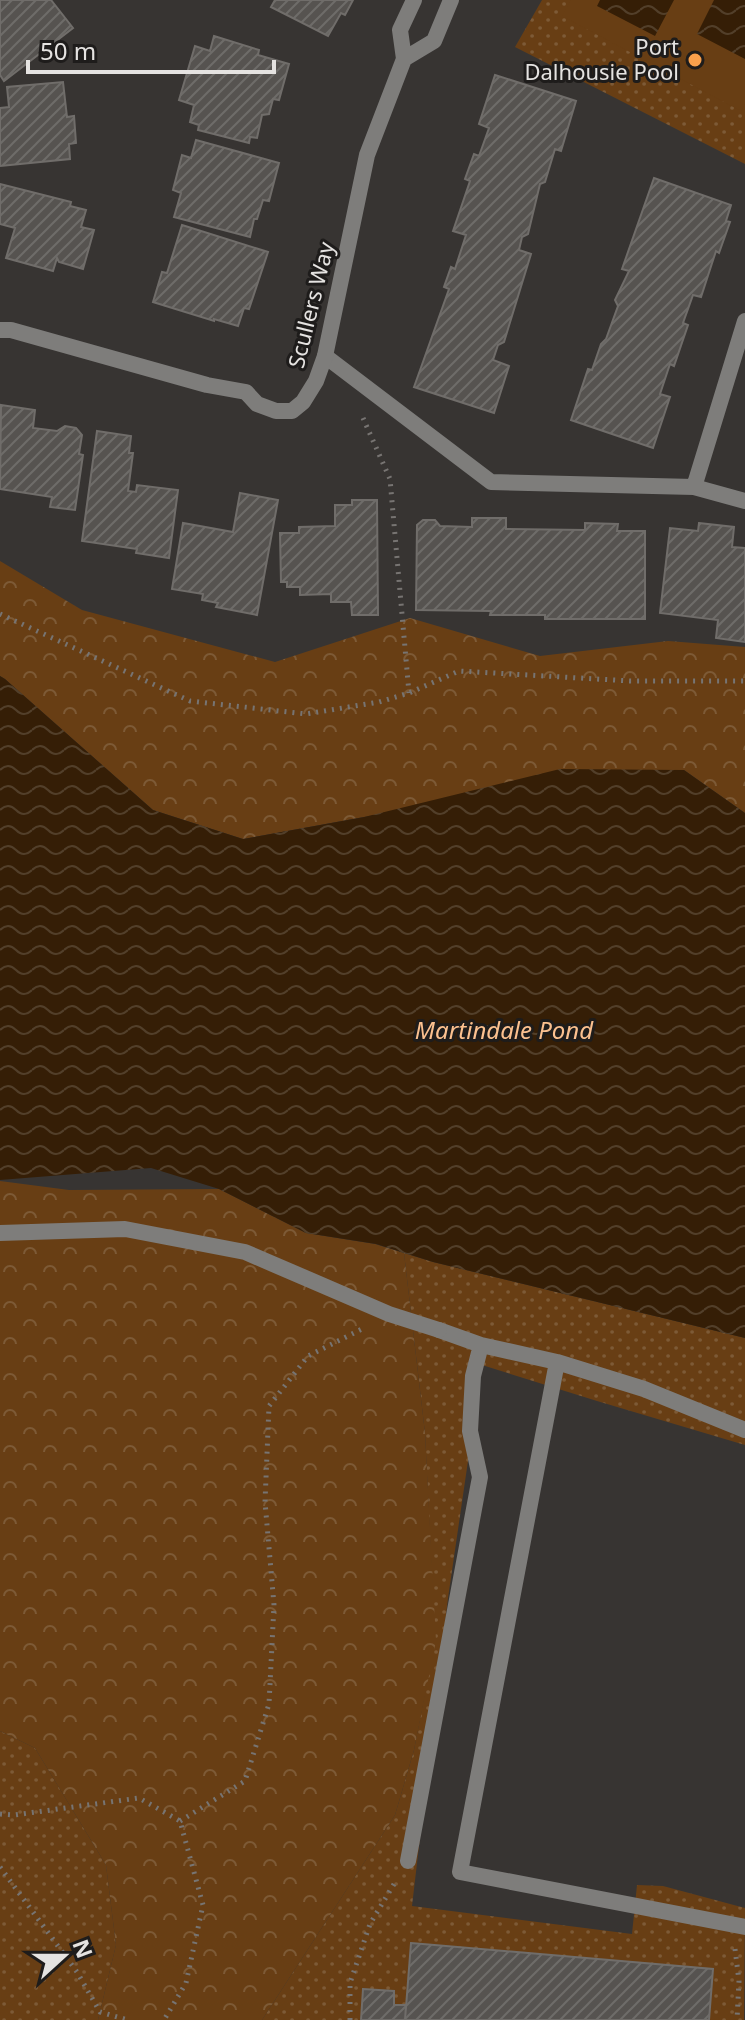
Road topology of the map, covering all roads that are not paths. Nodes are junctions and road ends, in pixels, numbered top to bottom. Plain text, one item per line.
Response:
1 (414, 0) edge
2 (451, 0) edge
3 (404, 59) junction
4 (745, 321) edge
5 (4, 327) edge
6 (325, 356) junction
7 (694, 487) junction
8 (745, 501) edge
9 (0, 1233) edge
10 (481, 1345) junction
11 (557, 1362) junction
12 (745, 1430) edge
13 (408, 1861) road end
14 (739, 1926) edge

1 - 3 street, Scullers Way
2 - 3 street
3 - 6 street, Scullers Way
4 - 7 street
5 - 6 street, Scullers Way
6 - 7 street
7 - 8 street
9 - 10 street
10 - 11 street
10 - 13 street
11 - 12 street
11 - 14 street

